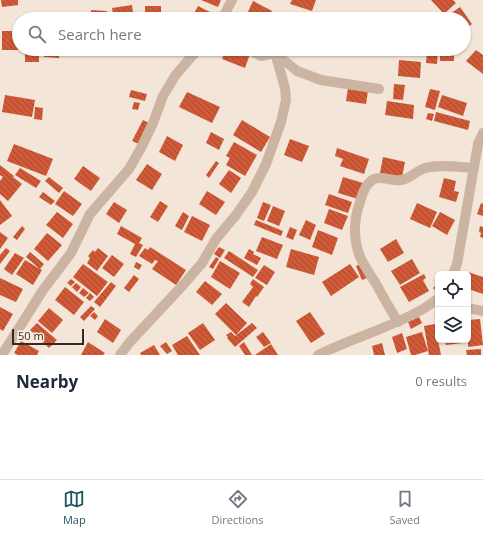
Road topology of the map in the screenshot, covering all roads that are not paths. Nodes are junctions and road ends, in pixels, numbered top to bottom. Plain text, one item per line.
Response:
1 (232, 0) edge
2 (226, 12) edge
3 (192, 56) edge
4 (276, 56) edge
5 (279, 56) edge
6 (379, 89) dead end
7 (483, 133) edge
8 (474, 168) junction
9 (454, 271) edge
10 (435, 301) edge
11 (471, 309) edge
12 (483, 311) edge
13 (398, 322) junction
14 (2, 355) edge
15 (120, 355) edge
16 (318, 355) edge

1 - 2 street
3 - 14 street
4 - 15 street
5 - 6 street
7 - 8 street
8 - 9 street
8 - 13 street
10 - 13 street
11 - 12 street
13 - 16 street

